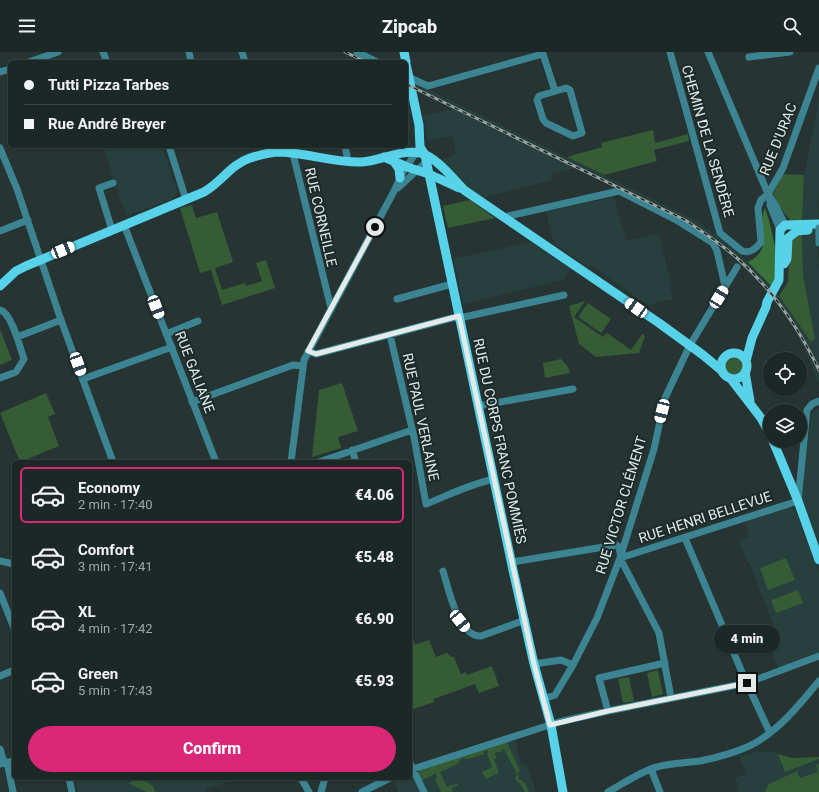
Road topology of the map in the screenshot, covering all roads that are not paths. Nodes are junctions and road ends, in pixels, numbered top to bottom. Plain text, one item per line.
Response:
1 (58, 52) edge
2 (356, 52) edge
3 (670, 52) edge
4 (708, 52) edge
5 (790, 52) edge
6 (749, 57) dead end
7 (35, 60) edge
8 (373, 60) edge
9 (819, 68) edge
10 (408, 76) edge
11 (408, 80) edge
12 (555, 91) junction
13 (0, 148) edge
14 (170, 148) edge
15 (345, 148) edge
16 (268, 150) edge
17 (293, 154) junction
18 (422, 154) junction
19 (384, 157) junction
20 (393, 160) junction
21 (348, 161) junction
22 (407, 167) junction
23 (416, 170) junction
24 (429, 174) junction
25 (400, 178) junction
26 (113, 183) dead end
27 (448, 183) junction
28 (464, 190) junction
29 (393, 193) junction
30 (769, 196) junction
31 (434, 198) junction
32 (186, 200) junction
33 (504, 217) junction
34 (28, 220) junction
35 (819, 224) edge
36 (124, 225) junction
37 (819, 228) edge
38 (783, 229) junction
39 (112, 230) junction
40 (0, 231) edge
41 (797, 231) junction
42 (819, 234) edge
43 (819, 243) edge
44 (742, 251) joint
45 (42, 259) junction
46 (784, 264) junction
47 (737, 267) dead end
48 (452, 284) junction
49 (0, 286) edge
50 (725, 286) junction
51 (564, 295) dead end
52 (397, 299) dead end
53 (766, 307) junction
54 (331, 308) junction
55 (0, 310) edge
56 (459, 316) junction
57 (61, 320) junction
58 (198, 321) dead end
59 (166, 334) junction
60 (390, 335) junction
61 (16, 338) junction
62 (752, 338) junction
63 (690, 346) junction
64 (172, 347) junction
65 (308, 351) junction
66 (730, 354) junction
67 (703, 355) junction
68 (746, 361) junction
69 (303, 366) junction
70 (721, 370) junction
71 (745, 372) junction
72 (0, 378) edge
73 (83, 379) junction
74 (731, 379) junction
75 (573, 389) dead end
76 (819, 401) edge
77 (192, 402) junction
78 (478, 406) junction
79 (752, 406) junction
80 (763, 423) edge
81 (412, 430) junction
82 (776, 448) edge
83 (352, 450) junction
84 (112, 460) edge
85 (215, 460) edge
86 (291, 460) edge
87 (324, 460) edge
88 (355, 460) edge
89 (494, 478) junction
90 (798, 501) junction
91 (684, 538) junction
92 (620, 557) junction
93 (0, 560) edge
94 (819, 560) edge
95 (512, 562) junction
96 (12, 563) edge
97 (443, 570) dead end
98 (0, 593) edge
99 (525, 620) junction
100 (12, 623) edge
101 (819, 656) edge
102 (665, 663) junction
103 (534, 664) junction
104 (573, 665) junction
105 (12, 671) edge
106 (0, 676) edge
107 (819, 681) edge
108 (747, 683) junction
109 (543, 698) junction
110 (671, 698) junction
111 (608, 711) junction
112 (550, 725) junction
113 (770, 733) junction
114 (0, 750) edge
115 (6, 762) edge
116 (412, 767) edge
117 (412, 769) edge
118 (652, 769) junction
119 (69, 780) edge
120 (302, 780) edge
121 (324, 780) edge
122 (325, 780) edge
123 (386, 780) edge
124 (72, 791) edge
125 (13, 792) edge
126 (309, 792) edge
127 (321, 792) edge
128 (325, 792) edge
129 (362, 792) edge
130 (424, 792) edge
131 (563, 792) edge
132 (608, 792) edge
133 (660, 792) edge

1 - 7 street
2 - 8 street
3 - 44 street, CHEMIN DE LA SENDÈRE
4 - 30 street
5 - 6 street
9 - 30 street, RUE D'URAC
10 - 12 street
11 - 18 main road, RUE DU CORPS FRANC POMMIÈS
12 - 12 street
13 - 34 street
14 - 32 street
15 - 21 street
16 - 17 main road
16 - 32 main road
17 - 21 main road
17 - 54 street, RUE CORNEILLE
18 - 19 main road
18 - 22 street
18 - 23 street
18 - 24 main road, RUE DU CORPS FRANC POMMIÈS
18 - 28 main road
19 - 20 main road
19 - 21 main road
20 - 22 main road
20 - 25 main road
22 - 23 main road
22 - 25 street
23 - 24 main road
23 - 29 street
24 - 27 main road
24 - 31 main road, RUE DU CORPS FRANC POMMIÈS
25 - 29 street
26 - 39 street
27 - 28 main road
27 - 31 main road
28 - 33 main road
29 - 54 street
30 - 38 street
30 - 44 street, RUE D'URAC
31 - 48 main road, RUE DU CORPS FRANC POMMIÈS
32 - 36 main road
33 - 50 street
33 - 63 main road
34 - 40 street
34 - 45 street
35 - 38 main road
36 - 39 main road
36 - 59 street, RUE GALIANE
37 - 41 main road
37 - 42 street, bridge
38 - 41 main road
38 - 46 main road
38 - 53 main road
39 - 45 main road
41 - 46 main road
42 - 43 street
45 - 49 main road
45 - 57 street
46 - 53 main road
47 - 50 street, RUE VICTOR CLÉMENT
48 - 52 street
48 - 56 main road, RUE DU CORPS FRANC POMMIÈS
50 - 63 street, RUE VICTOR CLÉMENT
51 - 56 street
53 - 62 main road
54 - 65 street
55 - 61 street
56 - 60 street
56 - 78 main road, RUE DU CORPS FRANC POMMIÈS
57 - 61 street
57 - 73 street
58 - 59 street
59 - 64 street, RUE GALIANE
60 - 65 street
60 - 81 street, RUE PAUL VERLAINE
61 - 72 street
62 - 66 main road
62 - 68 main road
63 - 67 main road
63 - 92 street, RUE VICTOR CLÉMENT
64 - 73 street
64 - 77 street, RUE GALIANE
65 - 69 street
66 - 67 main road
66 - 68 main road
66 - 70 main road
67 - 70 main road
68 - 71 main road
69 - 77 street
69 - 86 street
70 - 74 main road
71 - 74 main road
71 - 79 main road
73 - 84 street
74 - 79 main road
75 - 78 street
76 - 90 street
77 - 85 street, RUE GALIANE
78 - 89 main road, RUE DU CORPS FRANC POMMIÈS
79 - 80 main road
81 - 83 street
81 - 89 street, RUE PAUL VERLAINE
82 - 90 main road
83 - 87 street
83 - 88 street
89 - 95 main road, RUE DU CORPS FRANC POMMIÈS
90 - 91 street, RUE HENRI BELLEVUE
90 - 94 main road
91 - 92 street, RUE HENRI BELLEVUE
91 - 108 street
92 - 95 street
92 - 102 street
92 - 104 street, RUE VICTOR CLÉMENT
93 - 96 street
95 - 99 main road, RUE DU CORPS FRANC POMMIÈS
97 - 99 street
98 - 100 street
99 - 103 main road, RUE DU CORPS FRANC POMMIÈS
101 - 108 street
102 - 110 street
102 - 111 street
103 - 104 street
103 - 109 main road, RUE DU CORPS FRANC POMMIÈS
104 - 109 street, RUE VICTOR CLÉMENT
105 - 106 street
107 - 113 street
108 - 110 street
108 - 113 street
109 - 112 main road, RUE DU CORPS FRANC POMMIÈS
110 - 111 street
111 - 112 street
112 - 116 street
112 - 131 main road, RUE DU CORPS FRANC POMMIÈS
113 - 118 street
114 - 115 street
115 - 125 street
117 - 130 street
118 - 132 street
118 - 133 street
119 - 124 street
120 - 126 street
121 - 127 street
122 - 128 street
123 - 129 street

